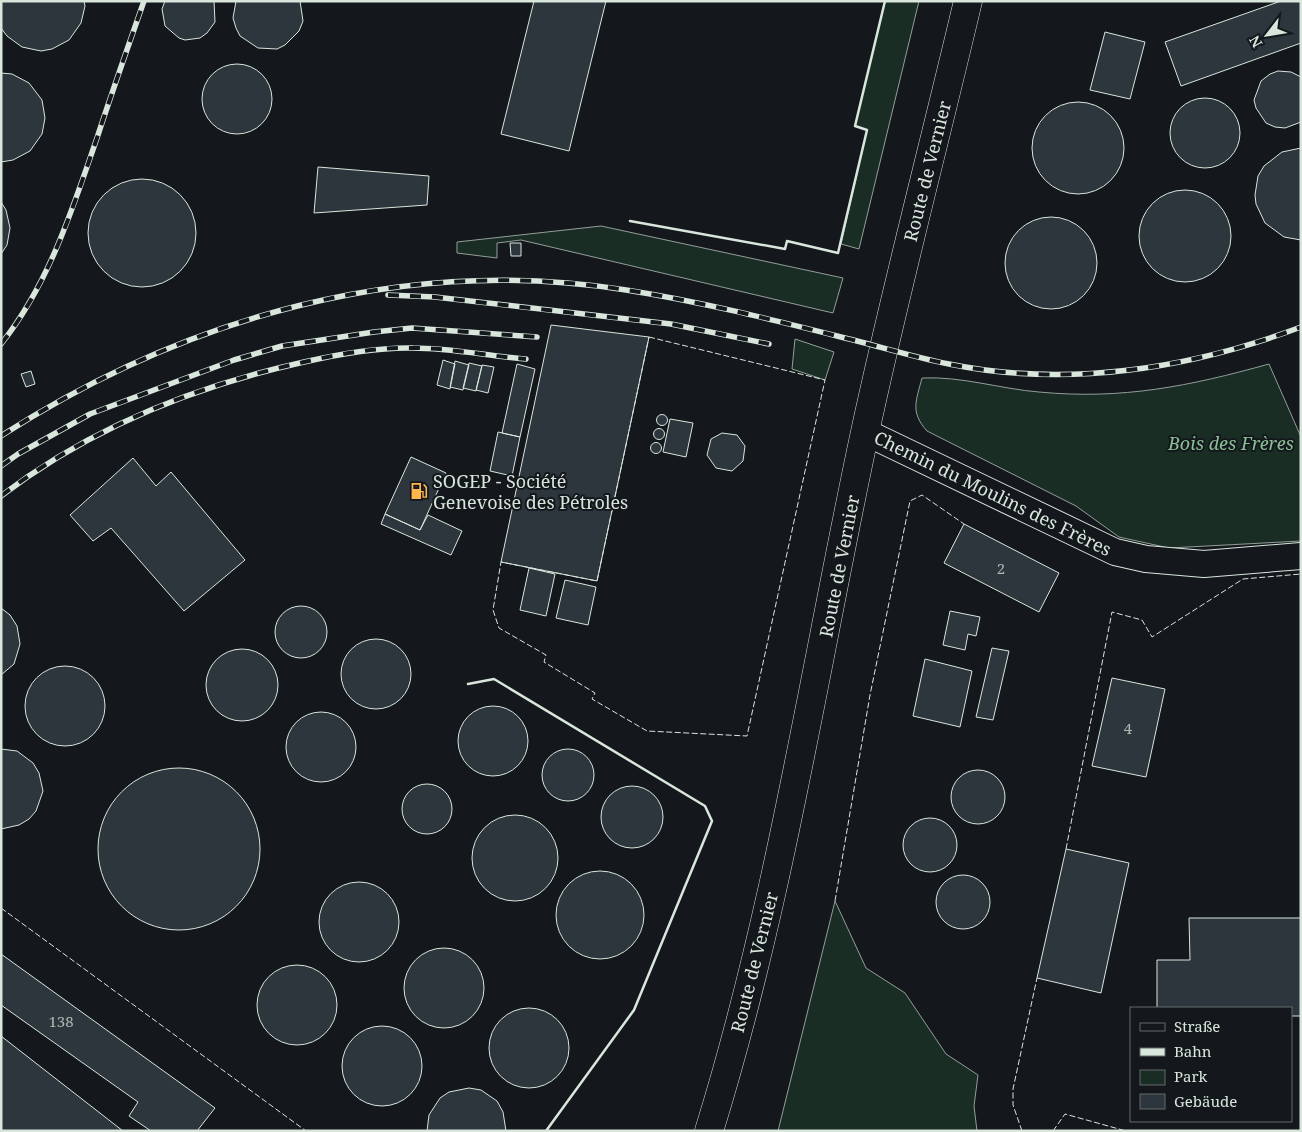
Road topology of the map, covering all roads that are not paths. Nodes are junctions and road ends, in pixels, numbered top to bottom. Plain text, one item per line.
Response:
1 (968, 1) edge
2 (865, 432) junction
3 (1301, 556) edge
4 (709, 1131) edge

1 - 2 main road, Route de Vernier
2 - 3 street, Chemin du Moulins des Frères
2 - 4 main road, Route de Vernier

